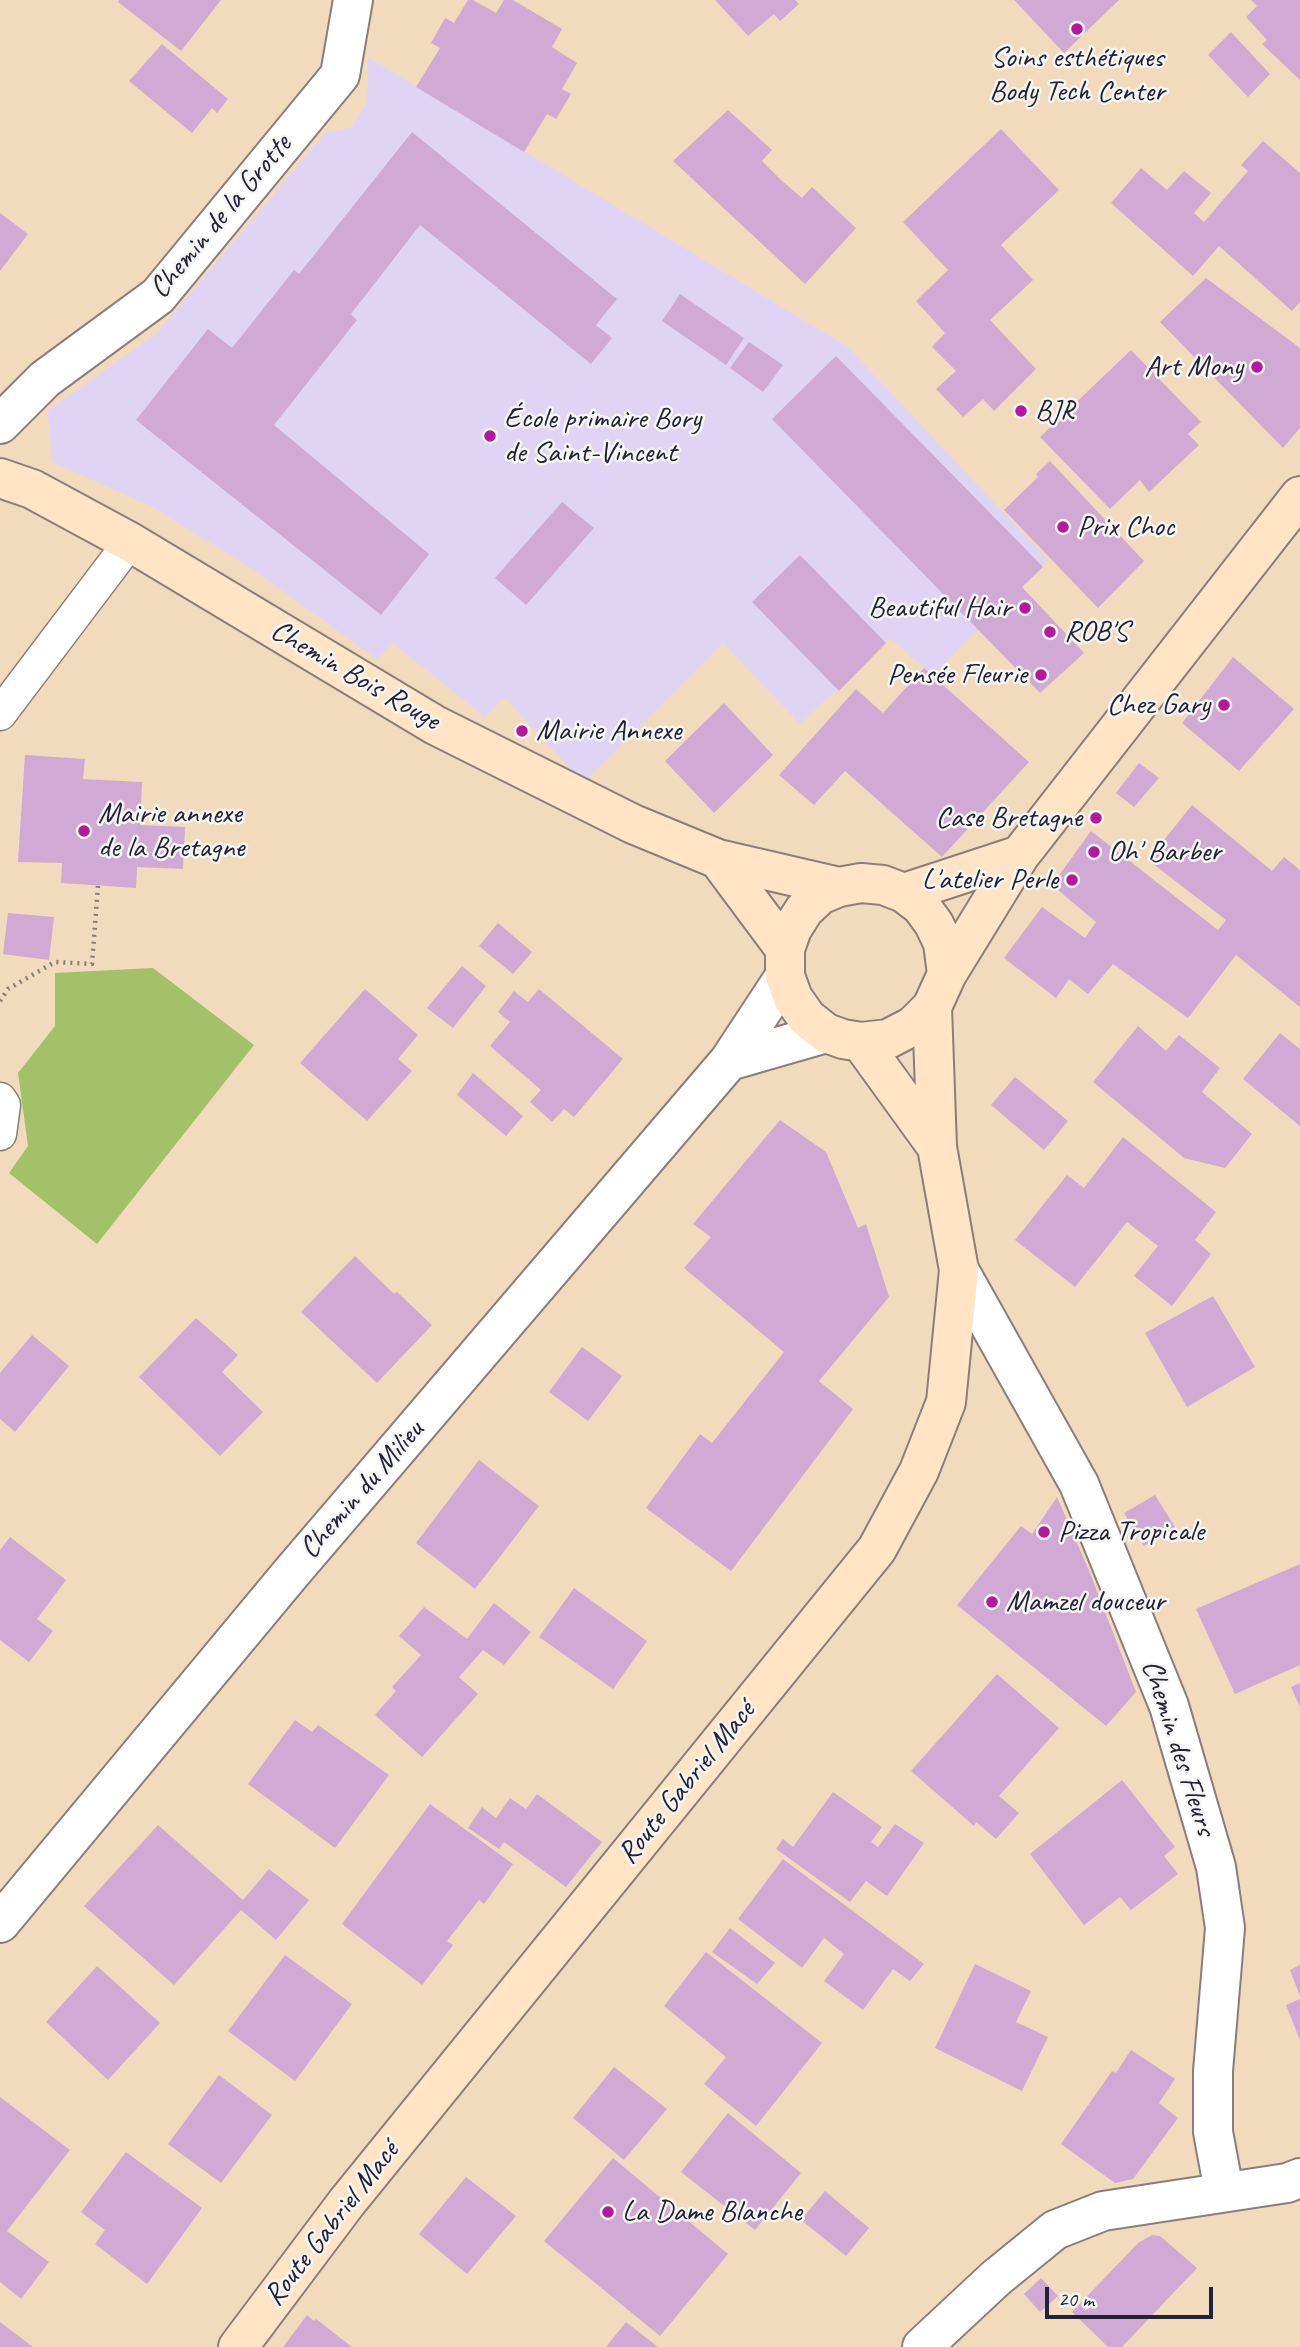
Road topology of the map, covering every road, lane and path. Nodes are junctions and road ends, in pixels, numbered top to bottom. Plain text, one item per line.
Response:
1 (353, 0) edge
2 (0, 424) edge
3 (0, 478) edge
4 (1300, 496) edge
5 (130, 542) junction
6 (0, 714) edge
7 (1020, 855) junction
8 (718, 859) junction
9 (98, 886) dead end
10 (839, 887) junction
11 (904, 893) junction
12 (785, 963) junction
13 (940, 990) junction
14 (0, 1001) edge
15 (844, 1037) junction
16 (729, 1061) junction
17 (0, 1099) edge
18 (0, 1134) edge
19 (937, 1147) junction
20 (959, 1270) junction
21 (0, 1923) edge
22 (1300, 2178) edge
23 (1224, 2191) junction
24 (238, 2347) edge
25 (922, 2347) edge

1 - 2 street, Chemin de la Grotte
3 - 5 street, Chemin Bois Rouge
4 - 7 street
5 - 6 lane
5 - 8 street, Chemin Bois Rouge
7 - 11 street
7 - 13 street
8 - 10 street, Chemin Bois Rouge
8 - 12 street
9 - 14 path
10 - 11 street
10 - 12 street
11 - 13 street
12 - 15 street
12 - 16 street, Chemin du Milieu
13 - 15 street
13 - 19 street, Route Gabriel Macé
15 - 16 street
15 - 19 street, Route Gabriel Macé
16 - 21 street, Chemin du Milieu
17 - 18 lane
19 - 20 street, Route Gabriel Macé
20 - 23 street, Chemin des Fleurs
20 - 24 street, Route Gabriel Macé
22 - 23 street
23 - 25 street

